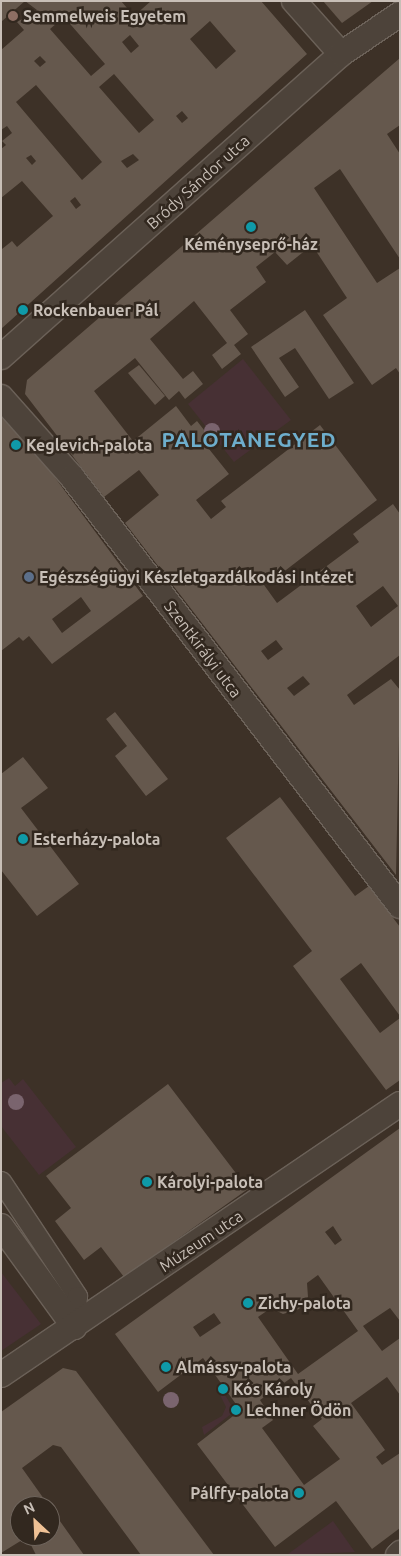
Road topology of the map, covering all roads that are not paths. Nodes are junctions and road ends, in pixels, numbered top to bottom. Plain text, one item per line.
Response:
1 (294, 1) edge
2 (400, 14) edge
3 (341, 54) junction
4 (1, 357) edge
5 (1, 397) edge
6 (400, 906) edge
7 (400, 1104) edge
8 (1, 1181) edge
9 (1, 1226) edge
10 (74, 1327) junction
11 (1, 1375) edge

1 - 3 street
2 - 3 street, Bródy Sándor utca
3 - 4 street, Bródy Sándor utca
5 - 6 street, Szentkirályi utca
7 - 10 street, Múzeum utca
8 - 10 street
9 - 10 street
10 - 11 street, Múzeum utca

